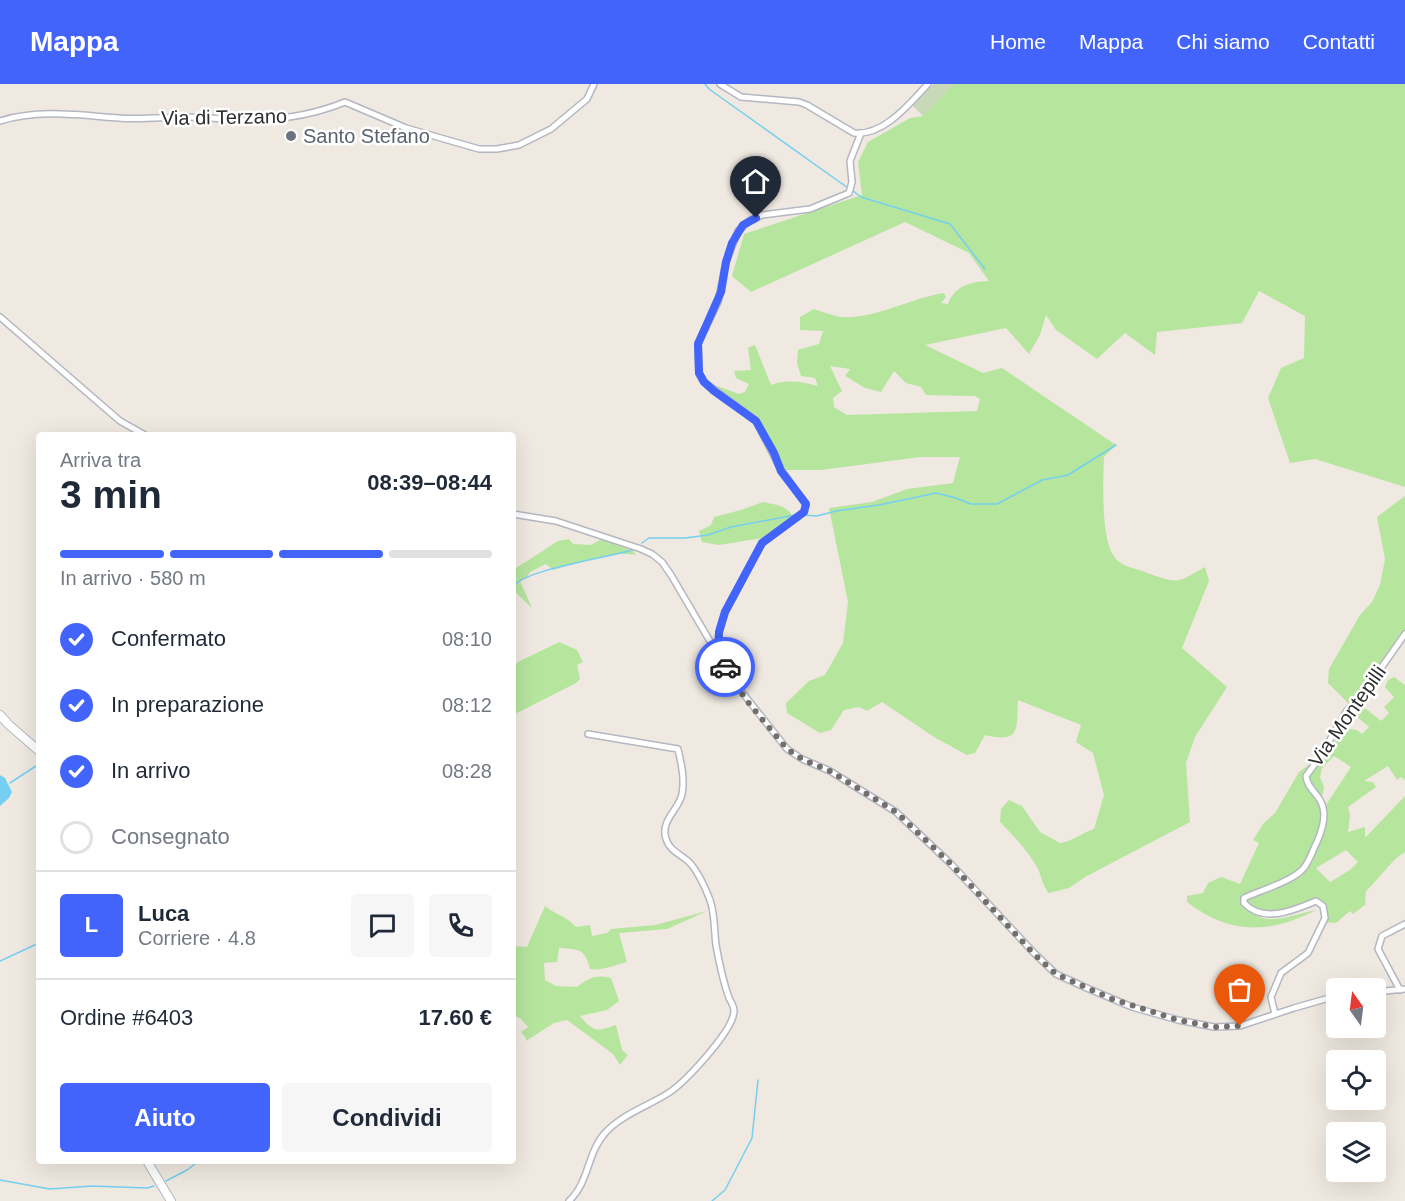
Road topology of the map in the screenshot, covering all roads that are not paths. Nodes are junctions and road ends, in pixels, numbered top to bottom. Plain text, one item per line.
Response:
1 (594, 84) edge
2 (720, 84) edge
3 (927, 84) edge
4 (0, 121) edge
5 (861, 133) junction
6 (0, 317) edge
7 (140, 432) edge
8 (516, 514) edge
9 (1405, 634) edge
10 (718, 656) junction
11 (0, 715) edge
12 (588, 734) dead end
13 (36, 748) edge
14 (1405, 924) edge
15 (1402, 989) edge
16 (1386, 991) edge
17 (1326, 999) edge
18 (1275, 1014) junction
19 (149, 1164) edge
20 (171, 1201) edge
21 (569, 1201) edge

1 - 4 street, Via di Terzano
2 - 5 street
3 - 5 street
5 - 10 street
6 - 7 street
8 - 10 street
9 - 18 street, Via Montepilli
10 - 18 street
11 - 13 main road
12 - 21 street
14 - 15 street
15 - 16 street
17 - 18 street
19 - 20 main road

